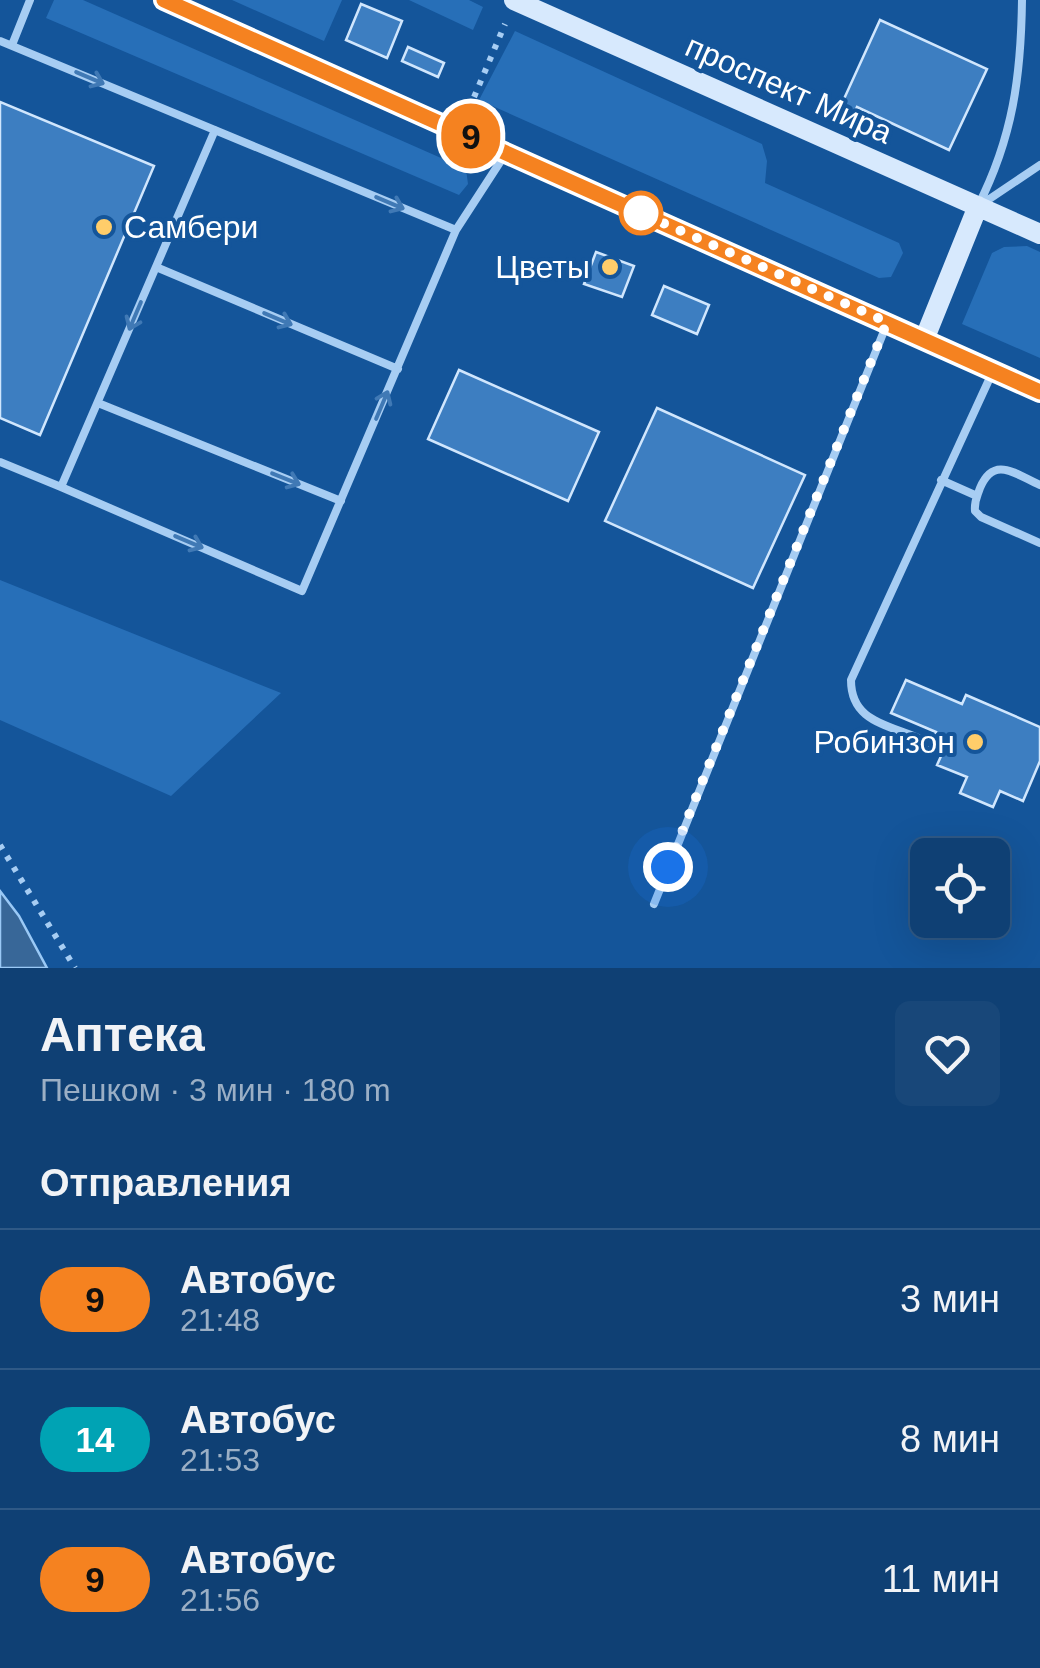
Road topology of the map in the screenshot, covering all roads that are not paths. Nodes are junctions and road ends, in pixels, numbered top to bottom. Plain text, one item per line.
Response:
1 (30, 0) edge
2 (164, 0) edge
3 (515, 0) edge
4 (1022, 0) edge
5 (0, 40) edge
6 (12, 45) junction
7 (215, 130) junction
8 (506, 152) junction
9 (1040, 165) edge
10 (978, 206) junction
11 (456, 230) junction
12 (1040, 234) edge
13 (156, 268) junction
14 (887, 322) junction
15 (924, 340) junction
16 (398, 369) junction
17 (993, 371) junction
18 (1040, 392) edge
19 (98, 403) junction
20 (0, 462) edge
21 (941, 480) junction
22 (1040, 485) edge
23 (62, 487) junction
24 (977, 496) junction
25 (341, 502) junction
26 (1040, 543) edge
27 (918, 738) dead end
28 (654, 904) dead end

1 - 6 lane
2 - 8 main road
3 - 10 main road, проспект Мира
4 - 10 lane
5 - 6 lane
6 -> 7 lane
7 -> 11 lane
7 - 13 lane
8 - 11 lane
8 - 14 main road
9 - 10 lane
10 - 12 main road, проспект Мира
10 - 15 main road
11 - 16 lane
13 -> 16 lane
13 -> 19 lane
14 - 15 main road
14 - 28 lane
15 - 17 main road
25 -> 16 lane
17 - 18 main road
17 - 21 lane
19 - 23 lane
19 -> 25 lane
20 - 23 lane
21 - 24 lane
21 - 27 lane
22 - 24 lane
23 -> 25 lane
24 - 26 lane

